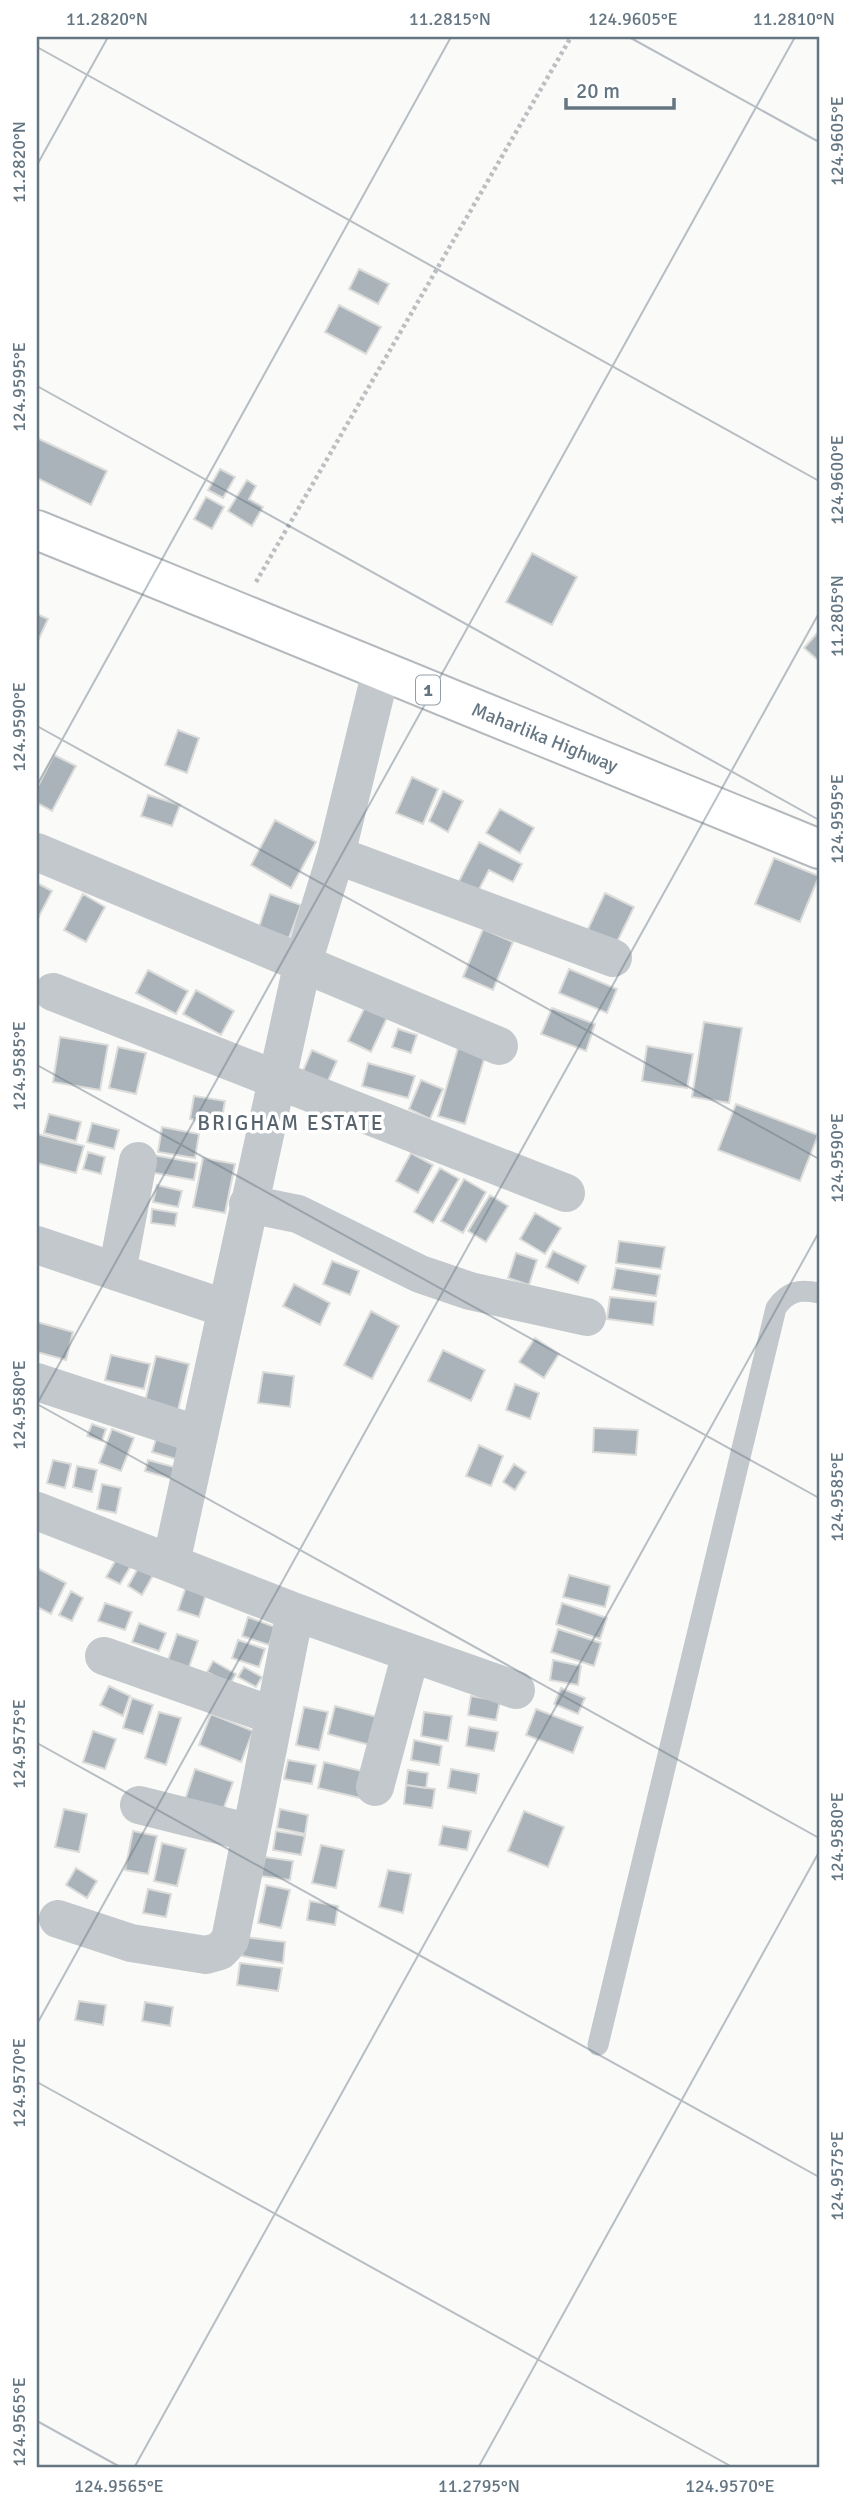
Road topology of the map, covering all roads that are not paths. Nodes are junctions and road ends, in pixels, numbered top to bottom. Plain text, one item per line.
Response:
1 (37, 530) edge
2 (381, 671) junction
3 (819, 849) edge
4 (37, 852) edge
5 (336, 855) junction
6 (613, 958) dead end
7 (302, 965) junction
8 (53, 992) dead end
9 (499, 1046) dead end
10 (278, 1081) junction
11 (138, 1161) dead end
12 (566, 1193) dead end
13 (248, 1204) junction
14 (37, 1245) edge
15 (117, 1272) junction
16 (819, 1293) edge
17 (227, 1309) junction
18 (587, 1317) dead end
19 (37, 1382) edge
20 (199, 1435) junction
21 (37, 1511) edge
22 (171, 1563) junction
23 (295, 1612) junction
24 (411, 1653) junction
25 (104, 1656) dead end
26 (516, 1690) dead end
27 (274, 1716) junction
28 (375, 1787) dead end
29 (139, 1805) dead end
30 (251, 1833) junction
31 (58, 1919) dead end
32 (598, 2045) dead end

1 - 2 highway, Maharlika Highway / 1
2 - 3 highway, Maharlika Highway / 1
2 - 5 street
4 - 7 street
5 - 6 street
5 - 7 street
7 - 9 street
7 - 10 street
8 - 10 street
10 - 12 street
10 - 13 street
11 - 15 street
13 - 17 street
13 - 18 street
14 - 15 street
15 - 17 street
16 - 32 lane
17 - 20 street
19 - 20 street
20 - 22 street
21 - 22 street
22 - 23 street
23 - 24 street
23 - 27 street
24 - 26 street
24 - 28 street
25 - 27 street
27 - 30 street
29 - 30 street
30 - 31 street

